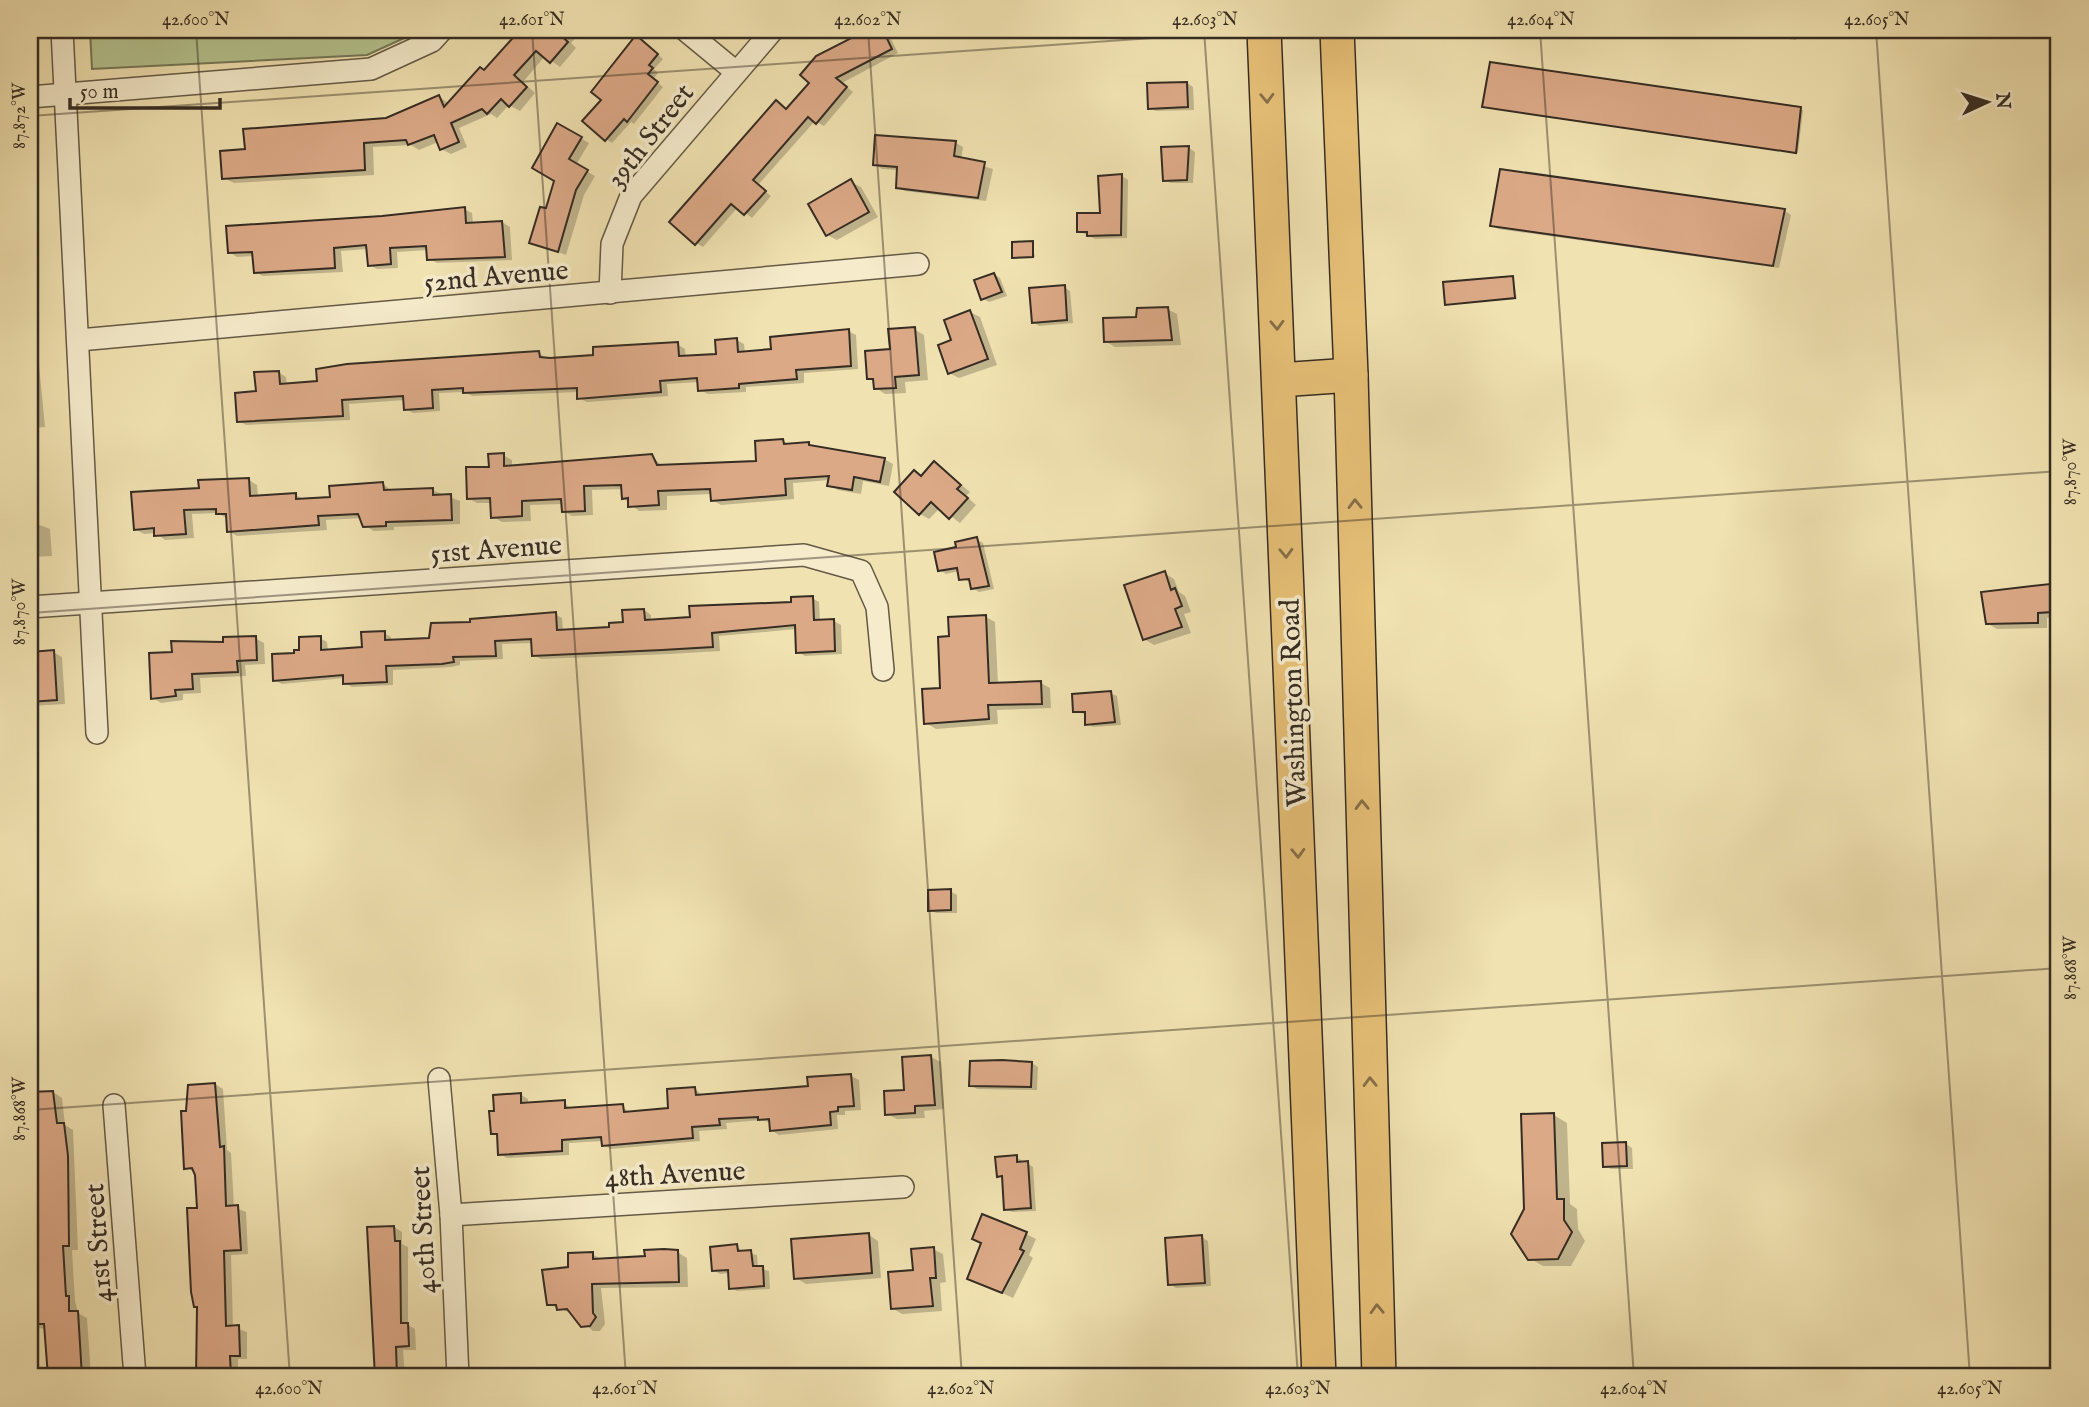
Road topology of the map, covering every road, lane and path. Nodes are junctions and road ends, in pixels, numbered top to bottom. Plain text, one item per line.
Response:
1 (62, 30) edge
2 (442, 30) edge
3 (685, 30) edge
4 (773, 30) edge
5 (1264, 30) edge
6 (1337, 30) edge
7 (736, 72) junction
8 (66, 93) junction
9 (30, 97) edge
10 (918, 264) dead end
11 (610, 293) junction
12 (79, 340) junction
13 (1351, 375) junction
14 (1279, 380) junction
15 (90, 603) junction
16 (30, 607) edge
17 (883, 670) dead end
18 (97, 733) dead end
19 (439, 1079) dead end
20 (114, 1105) dead end
21 (903, 1187) dead end
22 (451, 1215) junction
23 (135, 1377) edge
24 (458, 1377) edge
25 (1319, 1377) edge
26 (1379, 1377) edge

1 - 8 street
2 - 8 street
3 - 7 street
4 - 7 street, 39th Street
5 -> 14 main road, Washington Road
6 - 13 main road
7 - 11 street, 39th Street
8 - 9 street
8 - 12 street
10 - 11 street, 52nd Avenue
11 - 12 street, 52nd Avenue
12 - 15 street
13 - 14 main road
26 -> 13 main road
14 -> 25 main road, Washington Road
15 - 16 street, 51st Avenue
15 - 17 street, 51st Avenue
15 - 18 street
19 - 22 street, 40th Street
20 - 23 street, 41st Street
21 - 22 street, 48th Avenue
22 - 24 street, 40th Street

